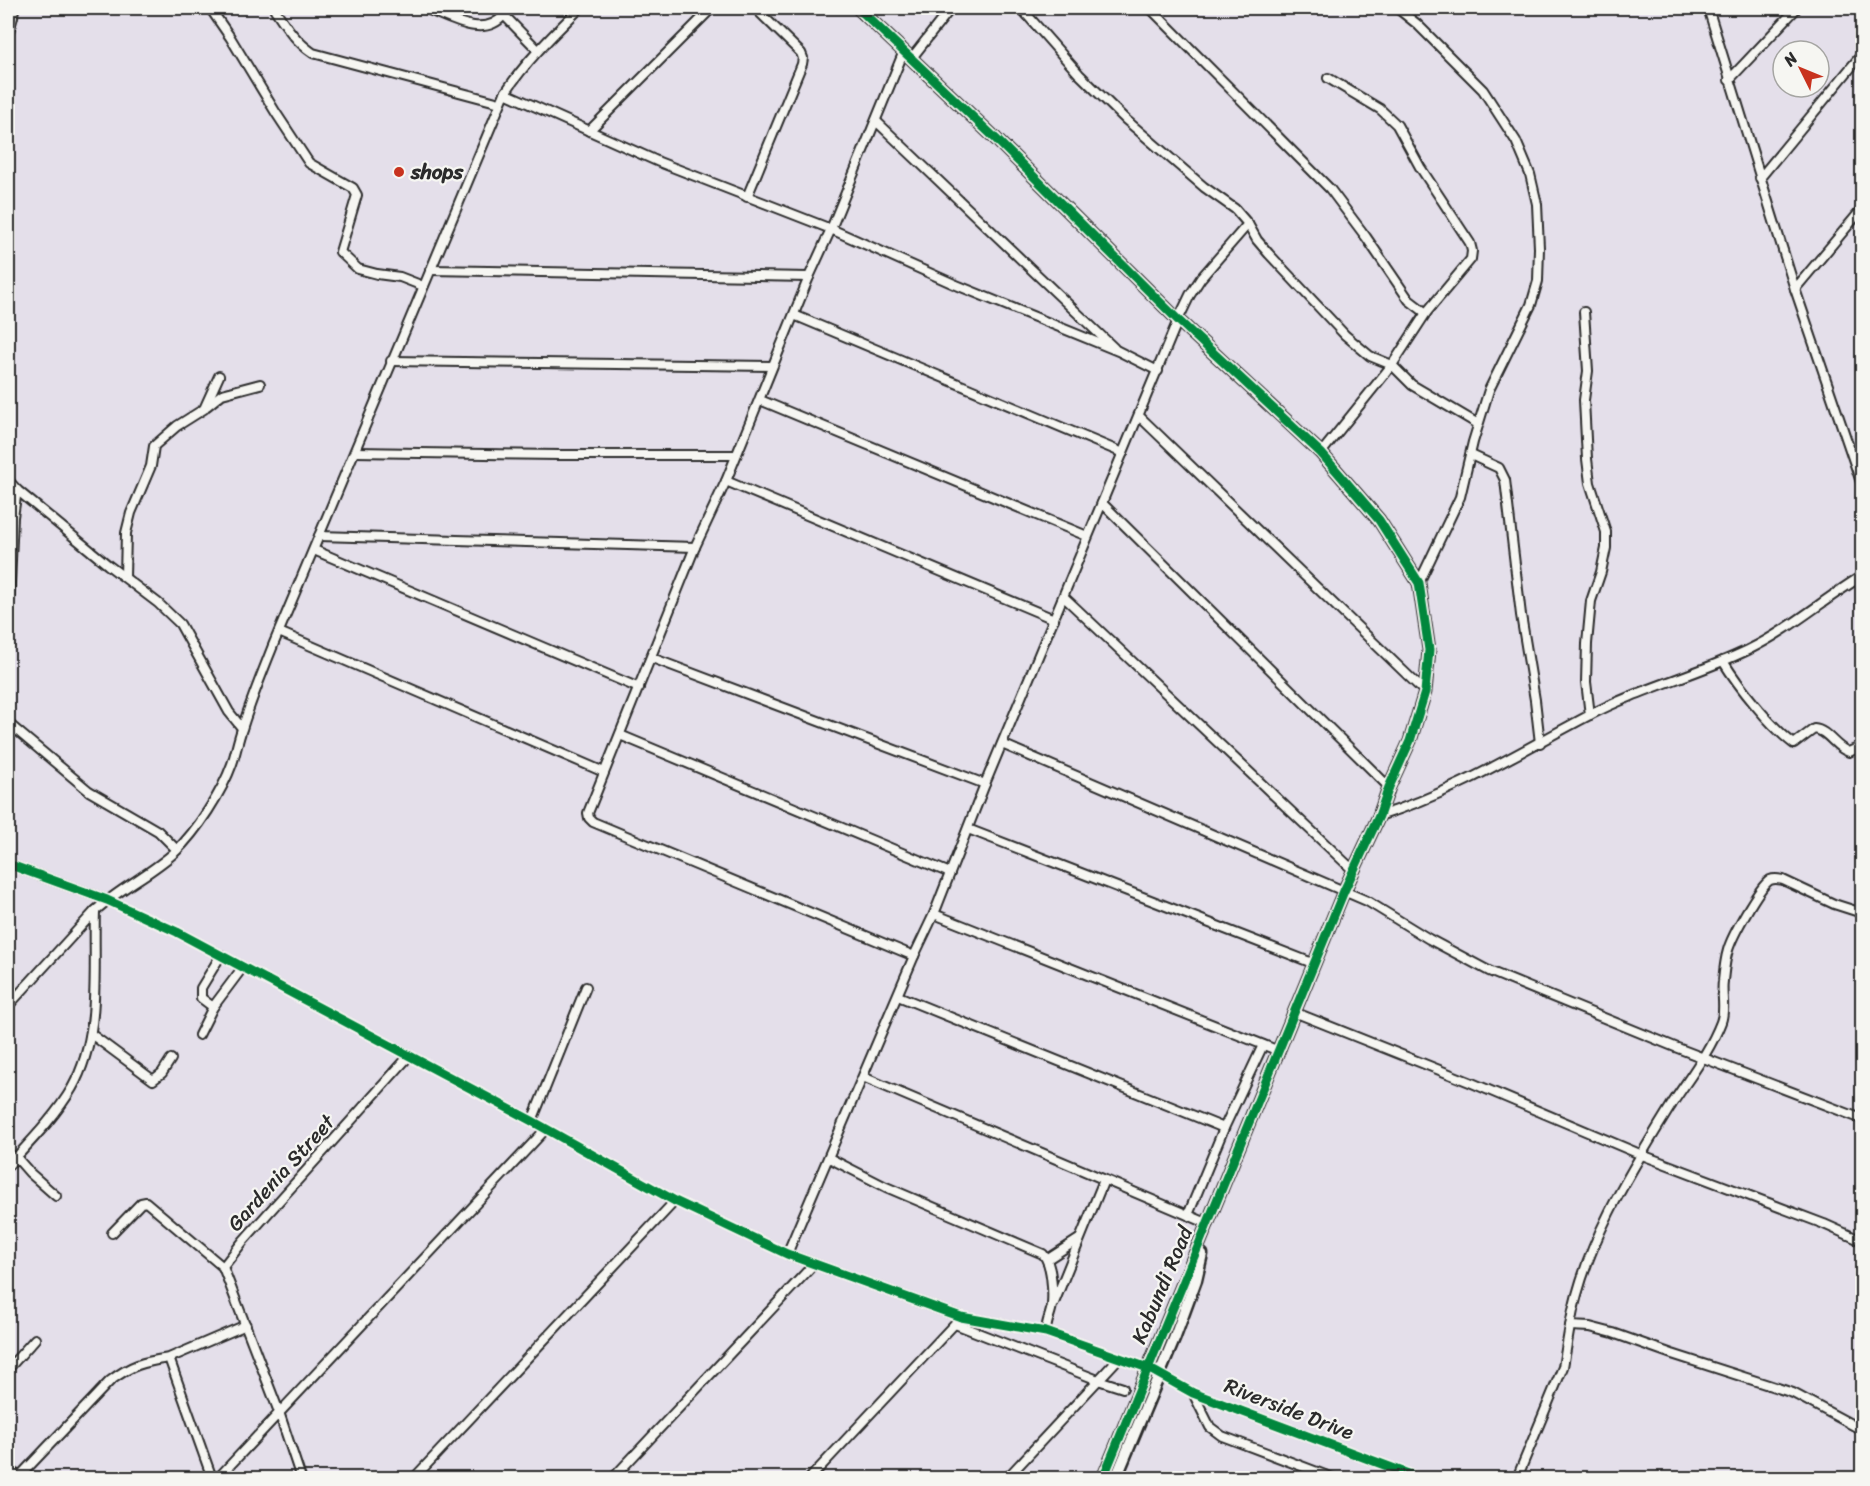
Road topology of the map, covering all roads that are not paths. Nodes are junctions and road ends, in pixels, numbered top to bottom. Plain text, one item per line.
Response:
1 (14, 8) edge
2 (210, 8) edge
3 (274, 8) edge
4 (424, 8) edge
5 (496, 8) edge
6 (580, 8) edge
7 (712, 8) edge
8 (755, 8) edge
9 (858, 8) edge
10 (951, 8) edge
11 (1020, 8) edge
12 (1150, 8) edge
13 (1397, 8) edge
14 (1708, 8) edge
15 (1797, 8) edge
16 (504, 15) junction
17 (8, 35) edge
18 (538, 50) junction
19 (1863, 54) edge
20 (907, 55) junction
21 (1328, 78) dead end
22 (1729, 80) junction
23 (505, 93) junction
24 (500, 103) junction
25 (876, 121) junction
26 (589, 131) junction
27 (1760, 178) junction
28 (747, 196) junction
29 (1863, 209) edge
30 (1248, 224) junction
31 (831, 229) junction
32 (430, 270) junction
33 (808, 277) junction
34 (423, 286) junction
35 (1795, 289) junction
36 (1584, 312) dead end
37 (1426, 313) junction
38 (794, 315) junction
39 (1178, 320) junction
40 (1118, 351) junction
41 (391, 361) junction
42 (1392, 365) junction
43 (772, 366) junction
44 (1158, 371) junction
45 (219, 376) dead end
46 (260, 384) dead end
47 (760, 400) junction
48 (204, 409) junction
49 (1138, 416) junction
50 (1478, 424) junction
51 (355, 452) junction
52 (1123, 453) junction
53 (1321, 453) junction
54 (1471, 454) junction
55 (735, 455) junction
56 (8, 480) edge
57 (726, 482) junction
58 (1863, 484) edge
59 (17, 490) junction
60 (1102, 503) junction
61 (319, 536) junction
62 (1087, 536) junction
63 (695, 547) junction
64 (314, 550) junction
65 (1863, 576) edge
66 (125, 577) junction
67 (1419, 583) junction
68 (1064, 597) junction
69 (1054, 619) junction
70 (8, 626) edge
71 (279, 632) junction
72 (652, 658) junction
73 (1723, 661) junction
74 (639, 688) junction
75 (1425, 692) junction
76 (1590, 715) junction
77 (8, 723) edge
78 (242, 728) junction
79 (620, 735) junction
80 (1540, 743) junction
81 (1002, 744) junction
82 (1863, 746) edge
83 (604, 772) junction
84 (985, 784) junction
85 (1389, 787) junction
86 (1379, 816) junction
87 (968, 829) junction
88 (177, 850) junction
89 (8, 864) edge
90 (1354, 871) junction
91 (950, 873) junction
92 (1344, 891) junction
93 (107, 900) junction
94 (95, 911) junction
95 (1863, 913) edge
96 (934, 914) junction
97 (221, 955) junction
98 (914, 956) junction
99 (1315, 964) junction
100 (243, 967) junction
101 (586, 987) dead end
102 (898, 996) junction
103 (8, 1006) edge
104 (213, 1007) junction
105 (1294, 1012) junction
106 (91, 1034) junction
107 (199, 1035) dead end
108 (1263, 1045) junction
109 (1279, 1051) junction
110 (409, 1056) junction
111 (1702, 1058) junction
112 (171, 1059) dead end
113 (863, 1077) junction
114 (1863, 1119) edge
115 (532, 1121) junction
116 (1224, 1128) junction
117 (546, 1129) junction
118 (1642, 1155) junction
119 (16, 1157) junction
120 (829, 1158) junction
121 (8, 1166) edge
122 (1104, 1179) junction
123 (56, 1196) dead end
124 (675, 1201) junction
125 (1188, 1215) junction
126 (1209, 1224) junction
127 (112, 1233) dead end
128 (1080, 1238) junction
129 (1863, 1240) edge
130 (787, 1254) junction
131 (1048, 1259) junction
132 (814, 1264) junction
133 (223, 1267) junction
134 (1052, 1307) junction
135 (962, 1317) junction
136 (955, 1324) junction
137 (246, 1325) junction
138 (1570, 1326) junction
139 (1046, 1332) junction
140 (35, 1340) dead end
141 (169, 1358) junction
142 (1118, 1359) junction
143 (1148, 1368) junction
144 (8, 1369) edge
145 (1160, 1373) junction
146 (1098, 1380) junction
147 (1123, 1388) dead end
148 (1193, 1393) junction
149 (279, 1412) junction
150 (1863, 1430) edge
151 (8, 1468) edge
152 (1405, 1473) junction
153 (19, 1478) edge
154 (212, 1479) edge
155 (218, 1479) edge
156 (301, 1479) edge
157 (414, 1479) edge
158 (613, 1479) edge
159 (810, 1479) edge
160 (1007, 1479) edge
161 (1103, 1479) edge
162 (1116, 1479) edge
163 (1333, 1479) edge
164 (1395, 1479) edge
165 (1419, 1479) edge
166 (1517, 1479) edge

1 - 17 street
2 - 34 street
3 - 24 street
4 - 16 street
5 - 16 street
6 - 18 street
7 - 26 street
8 - 28 street
9 - 20 street
10 - 20 street
11 - 30 street
12 - 37 street
13 - 50 street
14 - 22 street
15 - 22 street
16 - 18 street
18 - 23 street
19 - 27 street
20 - 25 street
20 - 39 street
21 - 37 street
22 - 27 street
23 - 24 street
23 - 26 street
24 - 32 street
25 - 31 street
25 - 40 street
26 - 28 street
27 - 35 street
28 - 31 street
29 - 35 street
30 - 39 street
30 - 42 street
31 - 33 street
31 - 40 street
32 - 33 street
32 - 34 street
33 - 38 street
34 - 41 street
35 - 58 street
36 - 76 street
37 - 42 street
38 - 43 street
38 - 52 street
39 - 44 street
39 - 53 street
40 - 44 street
41 - 43 street
41 - 51 street
42 - 50 street
42 - 53 street
43 - 47 street
44 - 49 street
45 - 48 street
46 - 48 street
47 - 55 street
47 - 62 street
48 - 66 street
49 - 52 street
49 - 75 street
50 - 54 street
51 - 55 street
51 - 61 street
52 - 60 street
53 - 67 street
54 - 67 street
54 - 80 street
55 - 57 street
56 - 59 street
57 - 63 street
57 - 69 street
59 - 66 street
59 - 70 street
60 - 62 street
60 - 85 street
61 - 63 street
61 - 64 street
62 - 68 street
63 - 72 street
64 - 71 street
64 - 74 street
65 - 73 street
66 - 78 street
67 - 75 street
68 - 69 street
68 - 90 street
69 - 81 street
71 - 78 street
71 - 83 street
72 - 74 street
72 - 84 street
73 - 76 street
73 - 82 street
74 - 79 street
75 - 85 street
76 - 80 street
77 - 88 street
78 - 88 street
79 - 83 street
79 - 91 street
80 - 86 street
81 - 84 street
81 - 92 street
83 - 98 street
84 - 87 street
85 - 86 street
86 - 90 street
87 - 91 street
87 - 99 street
88 - 93 street
89 - 93 street, Riverside Drive
90 - 92 street
91 - 96 street
92 - 99 street
92 - 111 street
93 - 94 street
93 - 97 street, Riverside Drive
94 - 103 street
94 - 106 street
95 - 111 street
96 - 98 street
96 - 108 street
97 - 100 street, Riverside Drive
97 - 104 street
98 - 102 street
99 - 105 street
100 - 104 street
100 - 110 street, Riverside Drive
101 - 115 street
102 - 113 street
102 - 116 street
104 - 107 street
105 - 109 street
105 - 118 street
106 - 112 street
106 - 119 street
108 - 109 street
108 - 116 street
109 - 126 street
110 - 115 street, Riverside Drive
110 - 133 street, Gardenia Street
111 - 114 street
111 - 118 street
113 - 120 street
113 - 122 street
115 - 117 street, Riverside Drive
116 - 125 street
117 - 124 street, Riverside Drive
117 - 149 street
118 - 129 street
118 - 138 street
119 - 121 street
119 - 123 street
120 - 130 street
120 - 131 street
122 - 125 street
122 - 128 street
124 - 130 street, Riverside Drive
124 - 157 street
125 - 126 street
126 - 143 street, Kabundi Road
126 - 145 street, Kabundi Road
127 - 133 street
128 - 131 street
128 - 134 street
130 - 132 street, Riverside Drive
131 - 134 street
132 - 135 street, Riverside Drive
132 - 158 street
133 - 137 street
134 - 139 street
135 - 136 street
135 - 139 street, Riverside Drive
136 - 146 street
136 - 159 street
137 - 141 street
137 - 149 street
138 - 150 street
138 - 166 street
139 - 142 street, Riverside Drive
140 - 144 street
141 - 153 street
141 - 154 street
142 - 143 street, Riverside Drive
142 - 146 street
143 - 145 street, Riverside Drive
143 - 161 street, Kabundi Road
145 - 148 street, Riverside Drive
145 - 162 street, Kabundi Road
146 - 147 street
146 - 160 street
148 - 152 street, Riverside Drive
148 - 163 street
149 - 155 street
149 - 156 street
151 - 153 street
152 - 164 street
152 - 165 street, Riverside Drive

